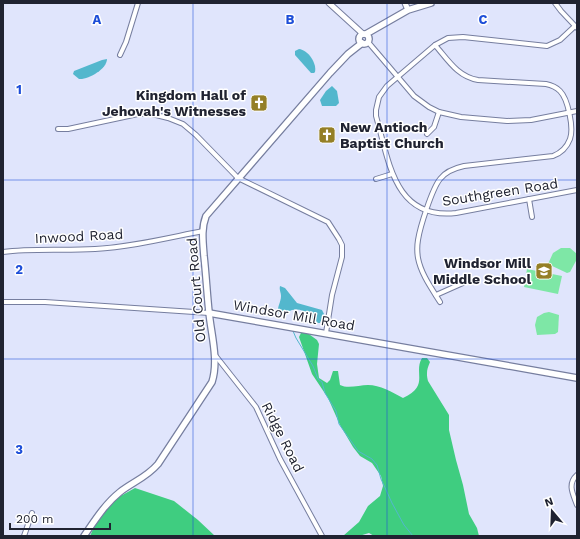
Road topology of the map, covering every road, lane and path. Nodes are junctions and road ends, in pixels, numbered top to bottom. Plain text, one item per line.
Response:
1 (138, 3) edge
2 (329, 3) edge
3 (406, 3) edge
4 (431, 3) edge
5 (555, 3) edge
6 (408, 10) junction
7 (576, 27) edge
8 (364, 38) junction
9 (435, 45) junction
10 (120, 55) dead end
11 (398, 77) junction
12 (577, 111) edge
13 (440, 112) junction
14 (569, 113) junction
15 (58, 129) dead end
16 (427, 134) dead end
17 (392, 174) junction
18 (238, 178) junction
19 (376, 179) dead end
20 (577, 190) edge
21 (529, 199) junction
22 (427, 210) junction
23 (532, 217) dead end
24 (203, 231) junction
25 (3, 252) edge
26 (463, 283) dead end
27 (436, 295) junction
28 (3, 302) edge
29 (440, 302) dead end
30 (209, 313) junction
31 (326, 333) junction
32 (214, 354) junction
33 (577, 378) edge
34 (577, 475) edge
35 (577, 505) edge
36 (32, 513) dead end
37 (24, 536) edge
38 (84, 536) edge
39 (322, 536) edge

1 - 10 street
2 - 8 street
3 - 6 street
4 - 6 main road, Old Court Road
5 - 7 street
6 - 8 main road, Old Court Road
7 - 9 street, Southgreen Road
8 - 11 street
8 - 18 main road, Old Court Road
9 - 11 street, Southgreen Road
9 - 14 street
11 - 13 street
11 - 17 street, Southgreen Road
12 - 14 street
13 - 14 street
13 - 16 street
14 - 22 street
15 - 18 street
17 - 19 street
17 - 22 street, Southgreen Road
18 - 24 main road, Old Court Road
18 - 31 street
20 - 21 street, Southgreen Road
21 - 22 street, Southgreen Road
21 - 23 street
22 - 27 street
24 - 25 street, Inwood Road
24 - 30 main road, Old Court Road
26 - 27 street
27 - 29 street
28 - 30 street, Windsor Mill Road
30 - 31 main road, Windsor Mill Road
30 - 32 main road, Old Court Road
31 - 33 main road, Windsor Mill Road
32 - 38 main road, Old Court Road
32 - 39 street, Ridge Road
34 - 35 street
36 - 37 street

